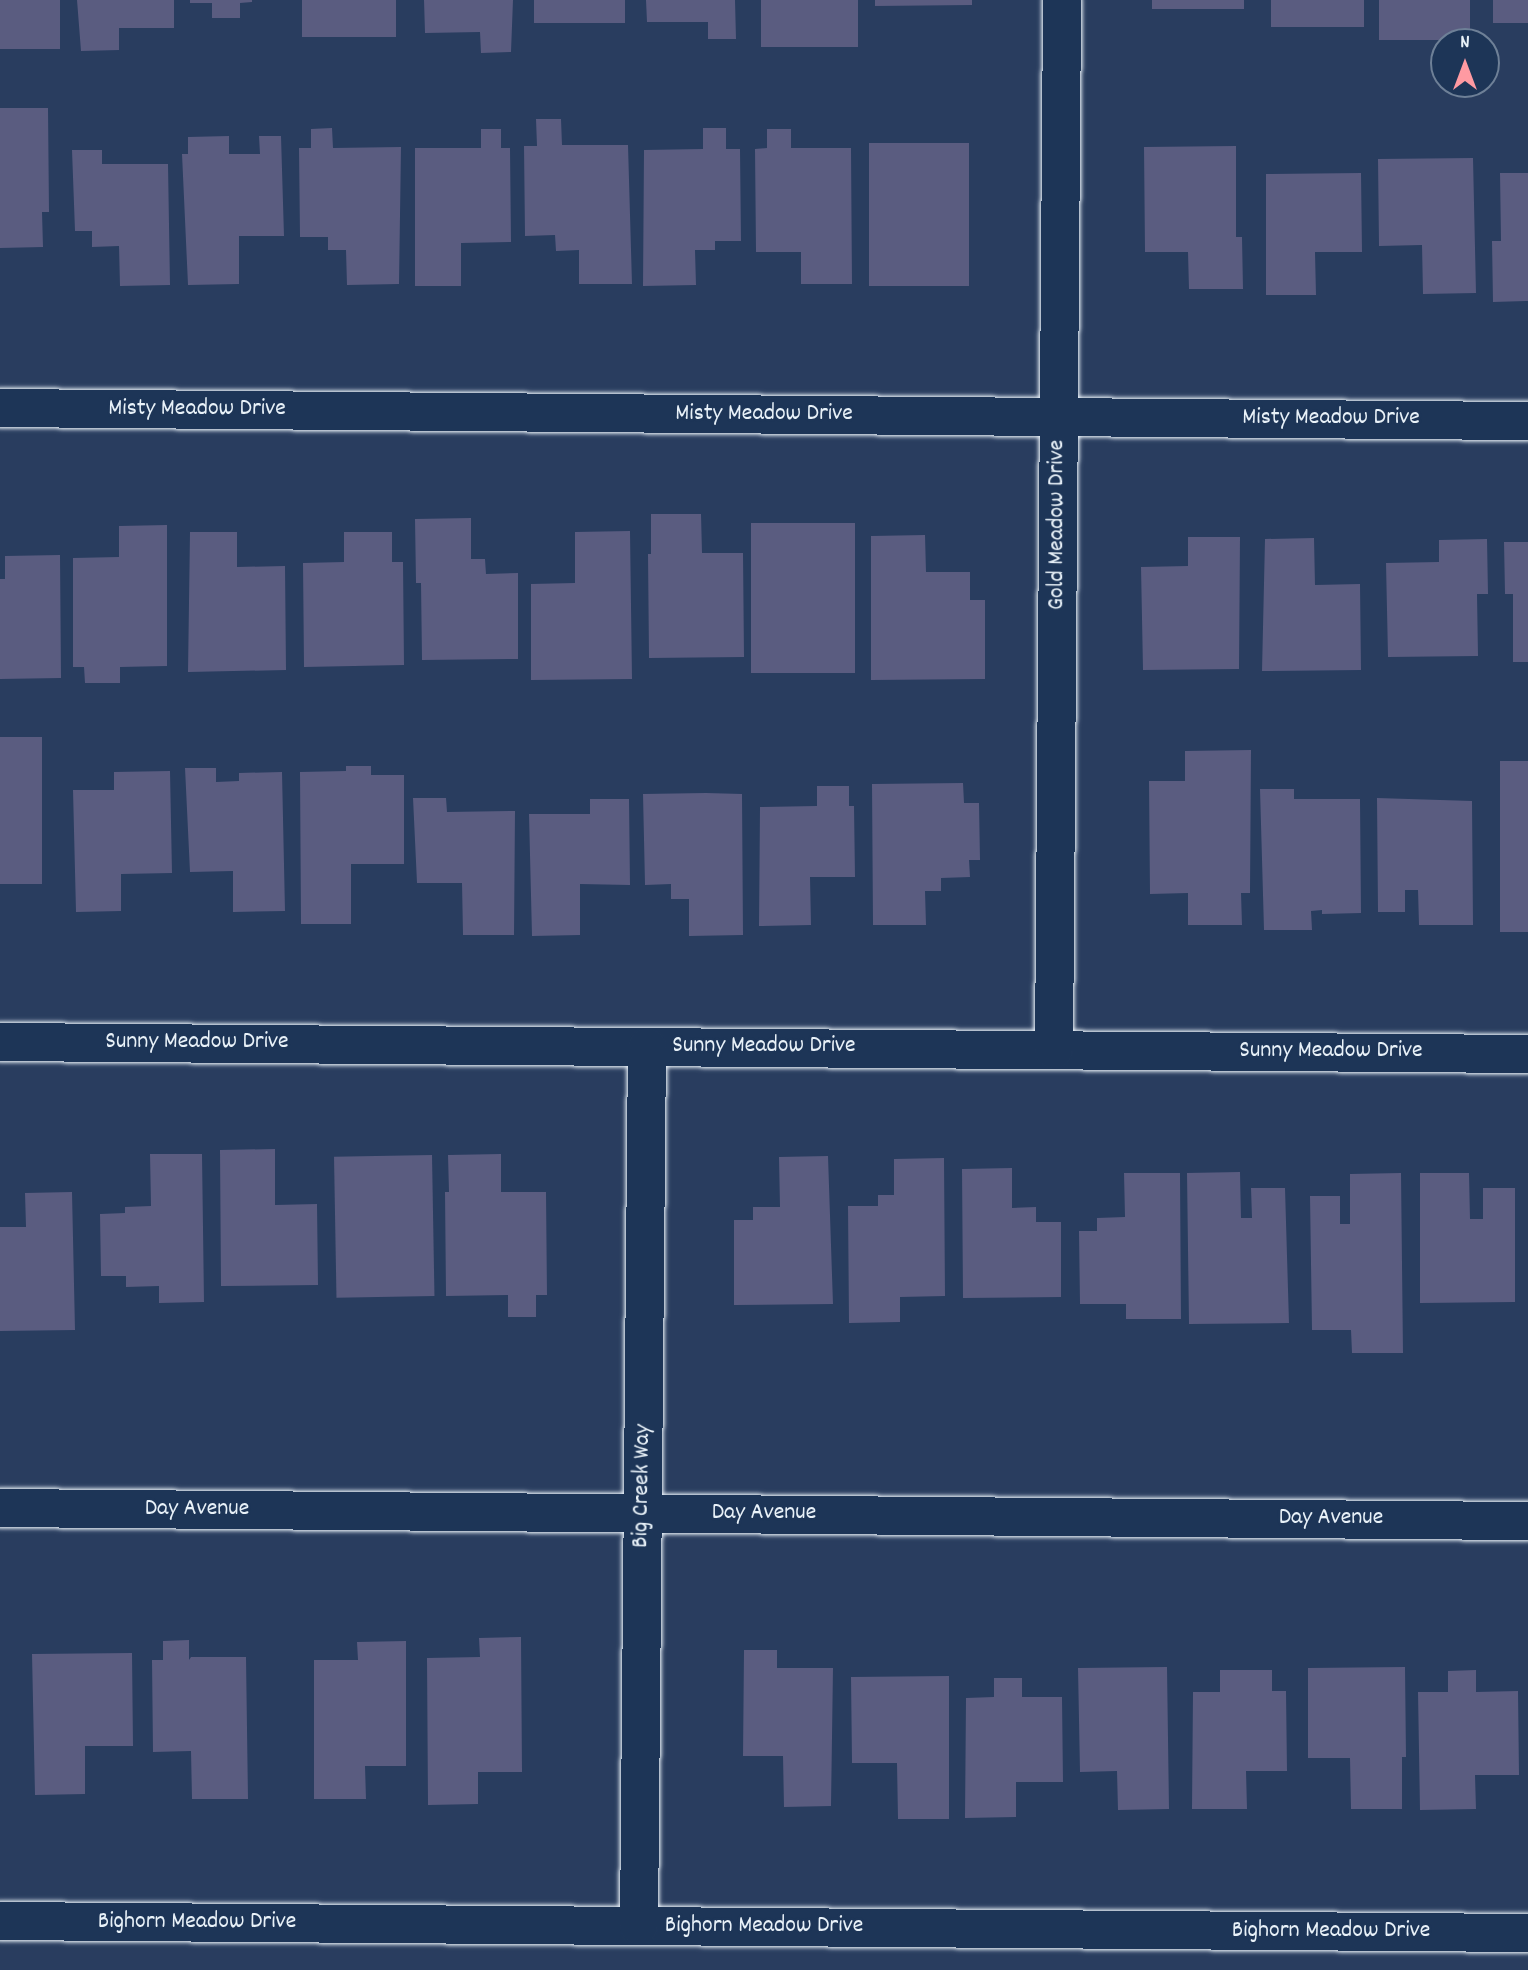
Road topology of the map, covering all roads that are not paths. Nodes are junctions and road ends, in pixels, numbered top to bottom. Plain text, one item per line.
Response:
1 (1062, 0) edge
2 (0, 408) edge
3 (1059, 417) junction
4 (1528, 421) edge
5 (0, 1042) edge
6 (647, 1046) junction
7 (1054, 1050) junction
8 (1528, 1054) edge
9 (0, 1508) edge
10 (643, 1513) junction
11 (1528, 1521) edge
12 (0, 1921) edge
13 (639, 1926) junction
14 (1528, 1933) edge

1 - 3 street, Gold Meadow Drive
2 - 3 street, Misty Meadow Drive
3 - 4 street, Misty Meadow Drive
3 - 7 street, Gold Meadow Drive
5 - 6 street, Sunny Meadow Drive
6 - 7 street, Sunny Meadow Drive
6 - 10 street, Big Creek Way
7 - 8 street, Sunny Meadow Drive
9 - 10 street, Day Avenue
10 - 11 street, Day Avenue
10 - 13 street, Big Creek Way
12 - 13 street, Bighorn Meadow Drive
13 - 14 street, Bighorn Meadow Drive

